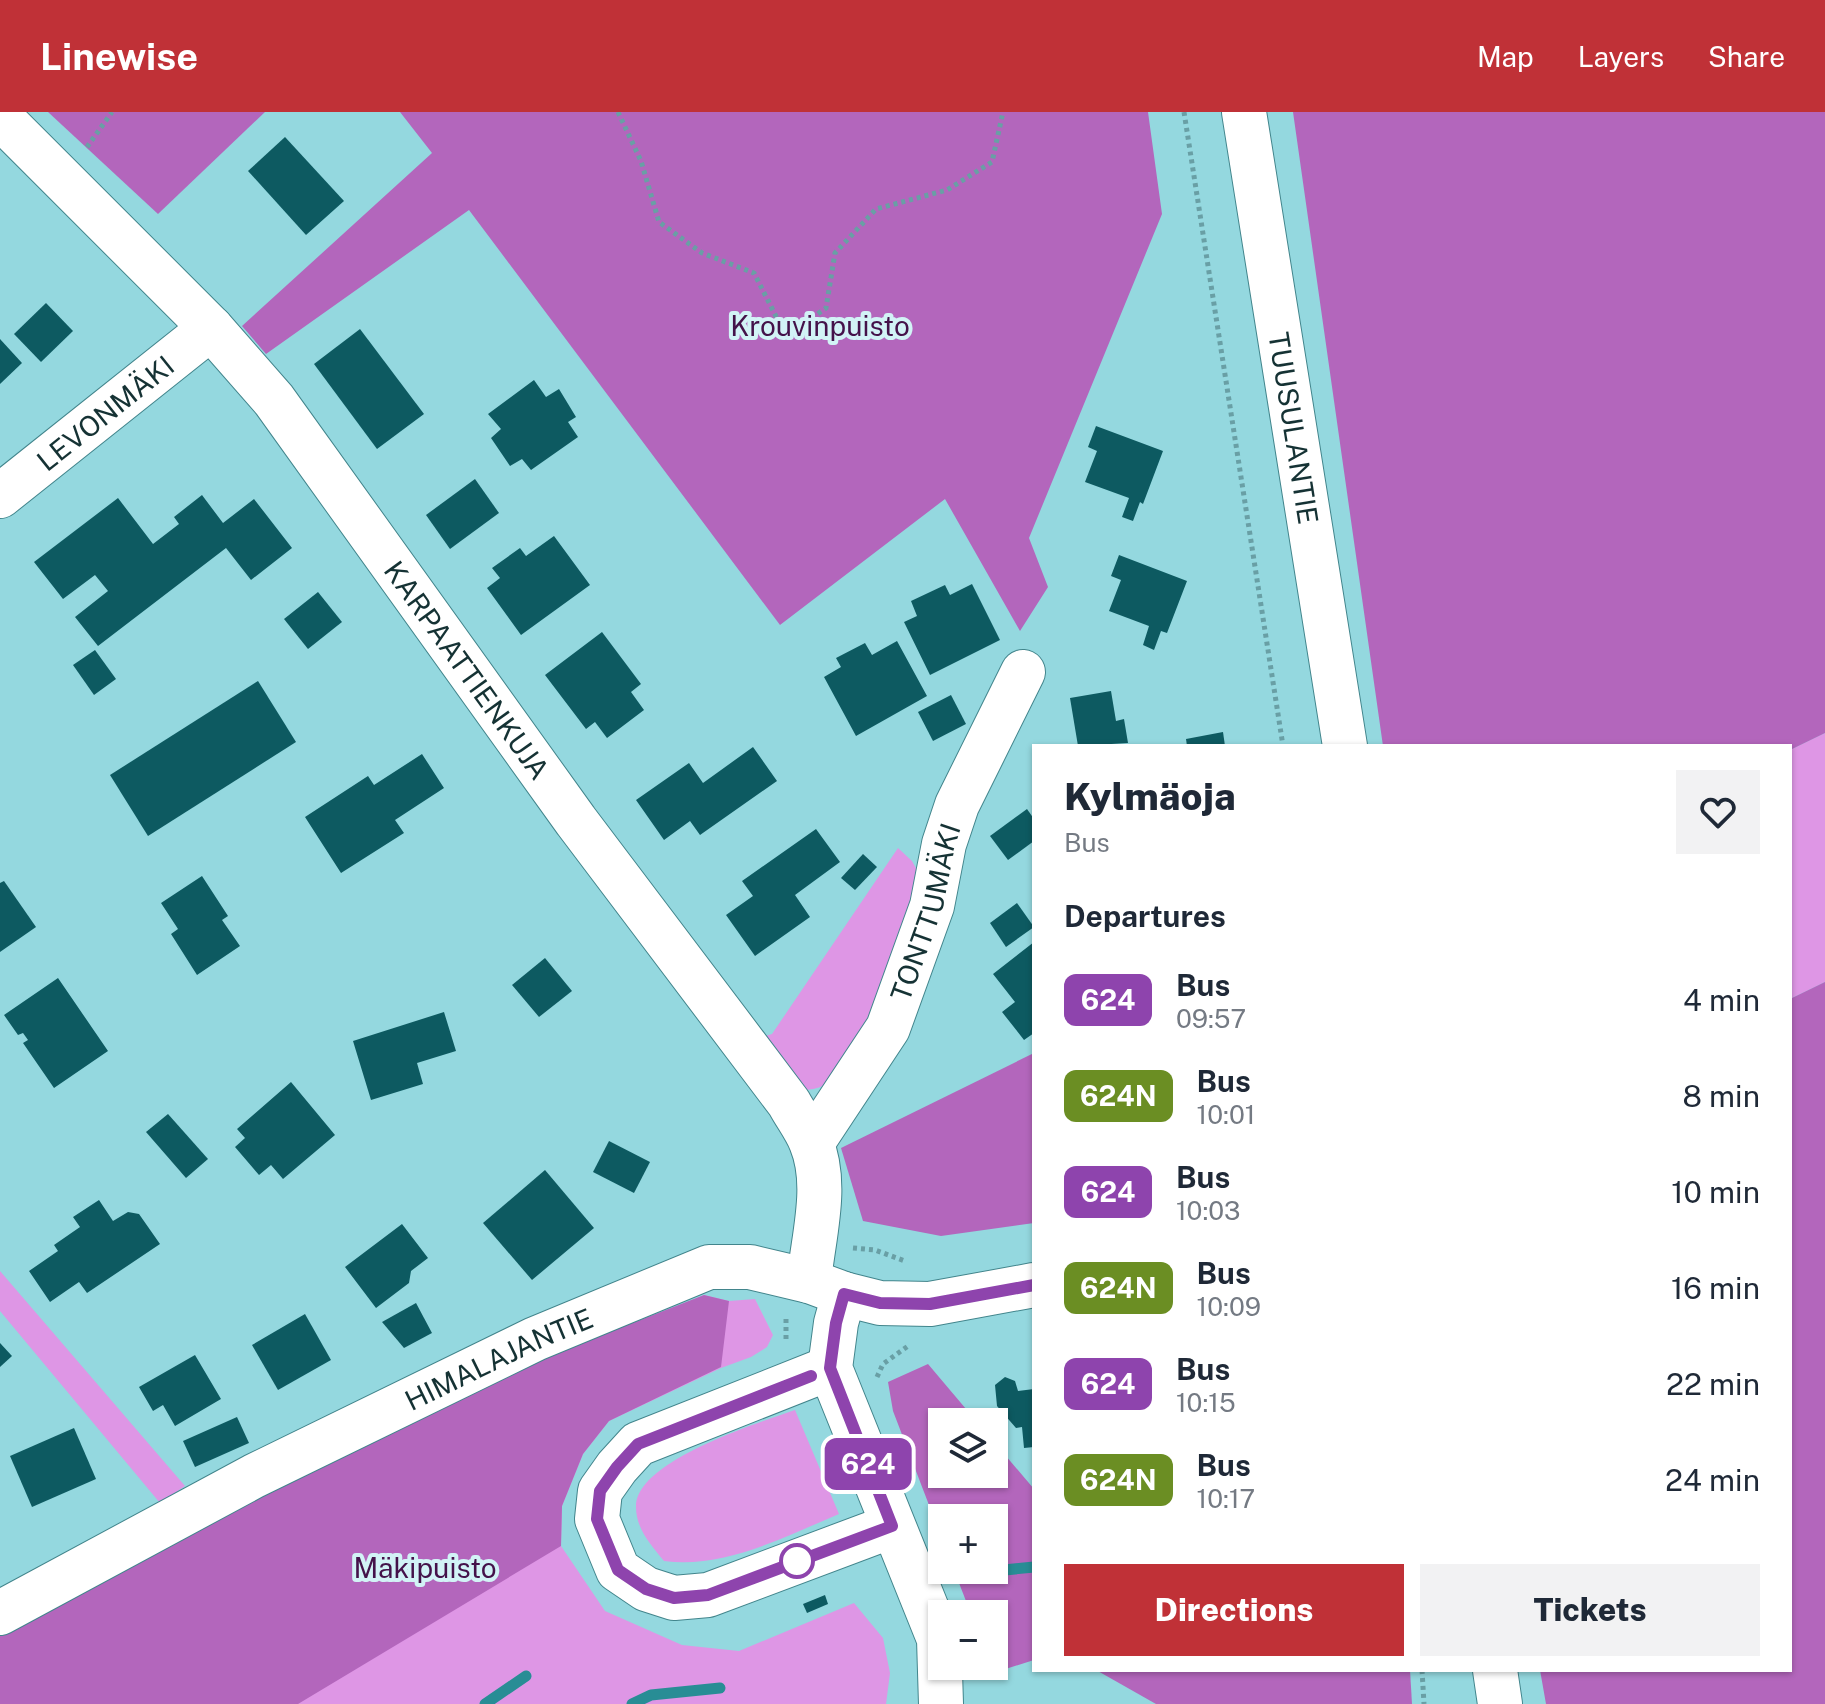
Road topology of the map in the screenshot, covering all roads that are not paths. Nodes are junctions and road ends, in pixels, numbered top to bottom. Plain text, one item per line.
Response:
1 (1244, 112) edge
2 (0, 117) edge
3 (211, 328) junction
4 (0, 496) edge
5 (1023, 672) dead end
6 (1345, 744) edge
7 (812, 1143) junction
8 (1032, 1285) edge
9 (826, 1287) junction
10 (830, 1368) junction
11 (892, 1526) junction
12 (0, 1613) edge
13 (1495, 1672) edge
14 (941, 1704) edge
15 (1500, 1704) edge

1 - 6 street, TUUSULANTIE
2 - 3 street, KARPAATTIENKUJA
3 - 4 street, LEVONMÄKI
3 - 7 street, KARPAATTIENKUJA
5 - 7 street, TONTTUMÄKI
7 - 9 street, KARPAATTIENKUJA
8 - 9 street, HIMALAJANTIE
9 - 10 street, KARPAATTIENKUJA
9 - 12 street, HIMALAJANTIE
10 - 11 street
10 - 11 street
11 - 14 street
13 - 15 street

